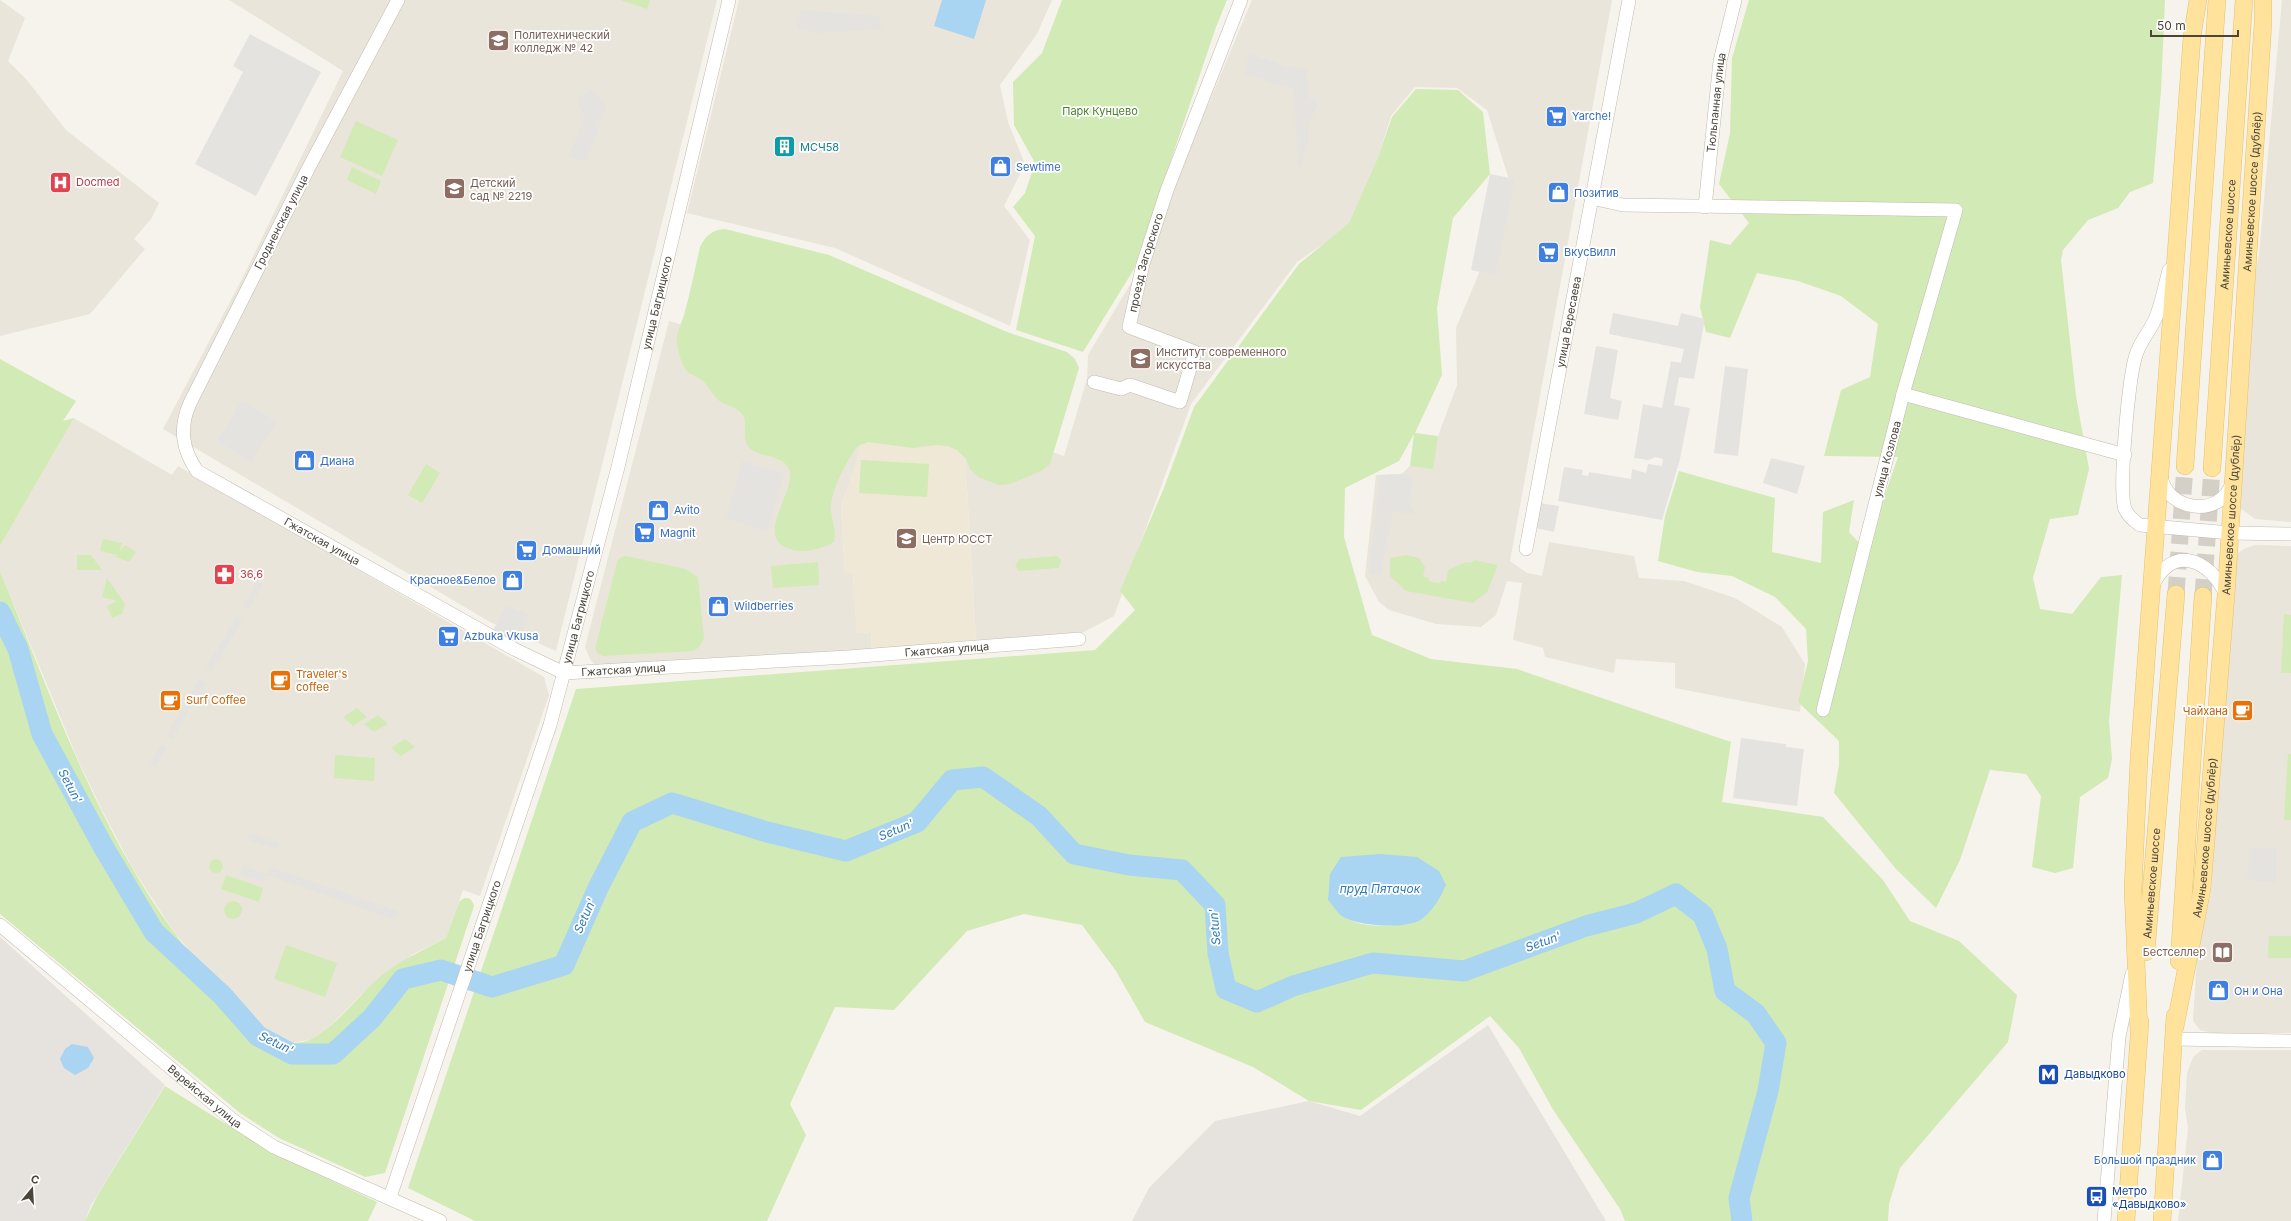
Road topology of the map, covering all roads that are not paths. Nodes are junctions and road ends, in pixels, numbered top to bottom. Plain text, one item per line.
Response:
1 (398, 0) edge
2 (729, 0) edge
3 (1241, 0) edge
4 (1629, 0) edge
5 (1735, 0) edge
6 (2192, 0) edge
7 (2198, 0) edge
8 (2217, 0) edge
9 (2244, 0) edge
10 (2263, 0) edge
11 (2270, 0) edge
12 (2263, 23) junction
13 (2192, 37) junction
14 (1591, 198) junction
15 (1705, 207) junction
16 (2176, 243) junction
17 (1094, 382) dead end
18 (1903, 394) junction
19 (185, 450) joint
20 (2124, 455) junction
21 (2184, 466) tunnel mouth
22 (2212, 468) tunnel mouth
23 (2160, 470) junction
24 (2234, 476) junction
25 (2156, 527) junction
26 (2230, 533) junction
27 (2291, 534) edge
28 (1526, 549) dead end
29 (2151, 588) junction
30 (2176, 594) tunnel mouth
31 (2226, 595) junction
32 (2203, 596) tunnel mouth
33 (1079, 639) dead end
34 (564, 673) junction
35 (1823, 710) dead end
36 (0, 925) edge
37 (2137, 950) junction
38 (2140, 1032) junction
39 (2174, 1033) junction
40 (2291, 1041) edge
41 (390, 1198) junction
42 (440, 1221) edge
43 (2104, 1221) edge
44 (2126, 1221) edge
45 (2162, 1221) edge

1 - 19 street, Гродненская улица
2 - 34 street, улица Багрицкого
3 - 17 street, проезд Загорского
4 - 14 street, улица Вересаева
5 - 15 street, Тюльпанная улица
6 - 13 main road
7 - 13 main road
8 - 21 main road
9 - 22 main road, Аминьевское шоссе
10 - 12 main road, Аминьевское шоссе (дублёр)
11 - 12 main road
12 - 24 main road, Аминьевское шоссе (дублёр)
13 - 16 main road
14 - 15 street
14 - 28 street, улица Вересаева
15 - 18 street, улица Козлова
16 - 20 street
16 - 23 main road
18 - 20 street
18 - 35 street, улица Козлова
19 - 34 street, Гжатская улица
20 - 25 street
23 - 24 street
23 - 25 main road
24 - 26 main road, Аминьевское шоссе (дублёр)
25 - 26 street
25 - 29 main road
26 - 27 street
26 - 31 main road, Аминьевское шоссе (дублёр)
29 - 31 street
29 - 37 main road
30 - 38 main road, Аминьевское шоссе
31 - 39 main road, Аминьевское шоссе (дублёр)
32 - 39 main road
33 - 34 street, Гжатская улица
34 - 41 street, улица Багрицкого
36 - 41 street, Верейская улица
37 - 38 main road
37 - 43 street
38 - 44 main road, Аминьевское шоссе
39 - 40 street
39 - 45 main road
41 - 42 street, Верейская улица

